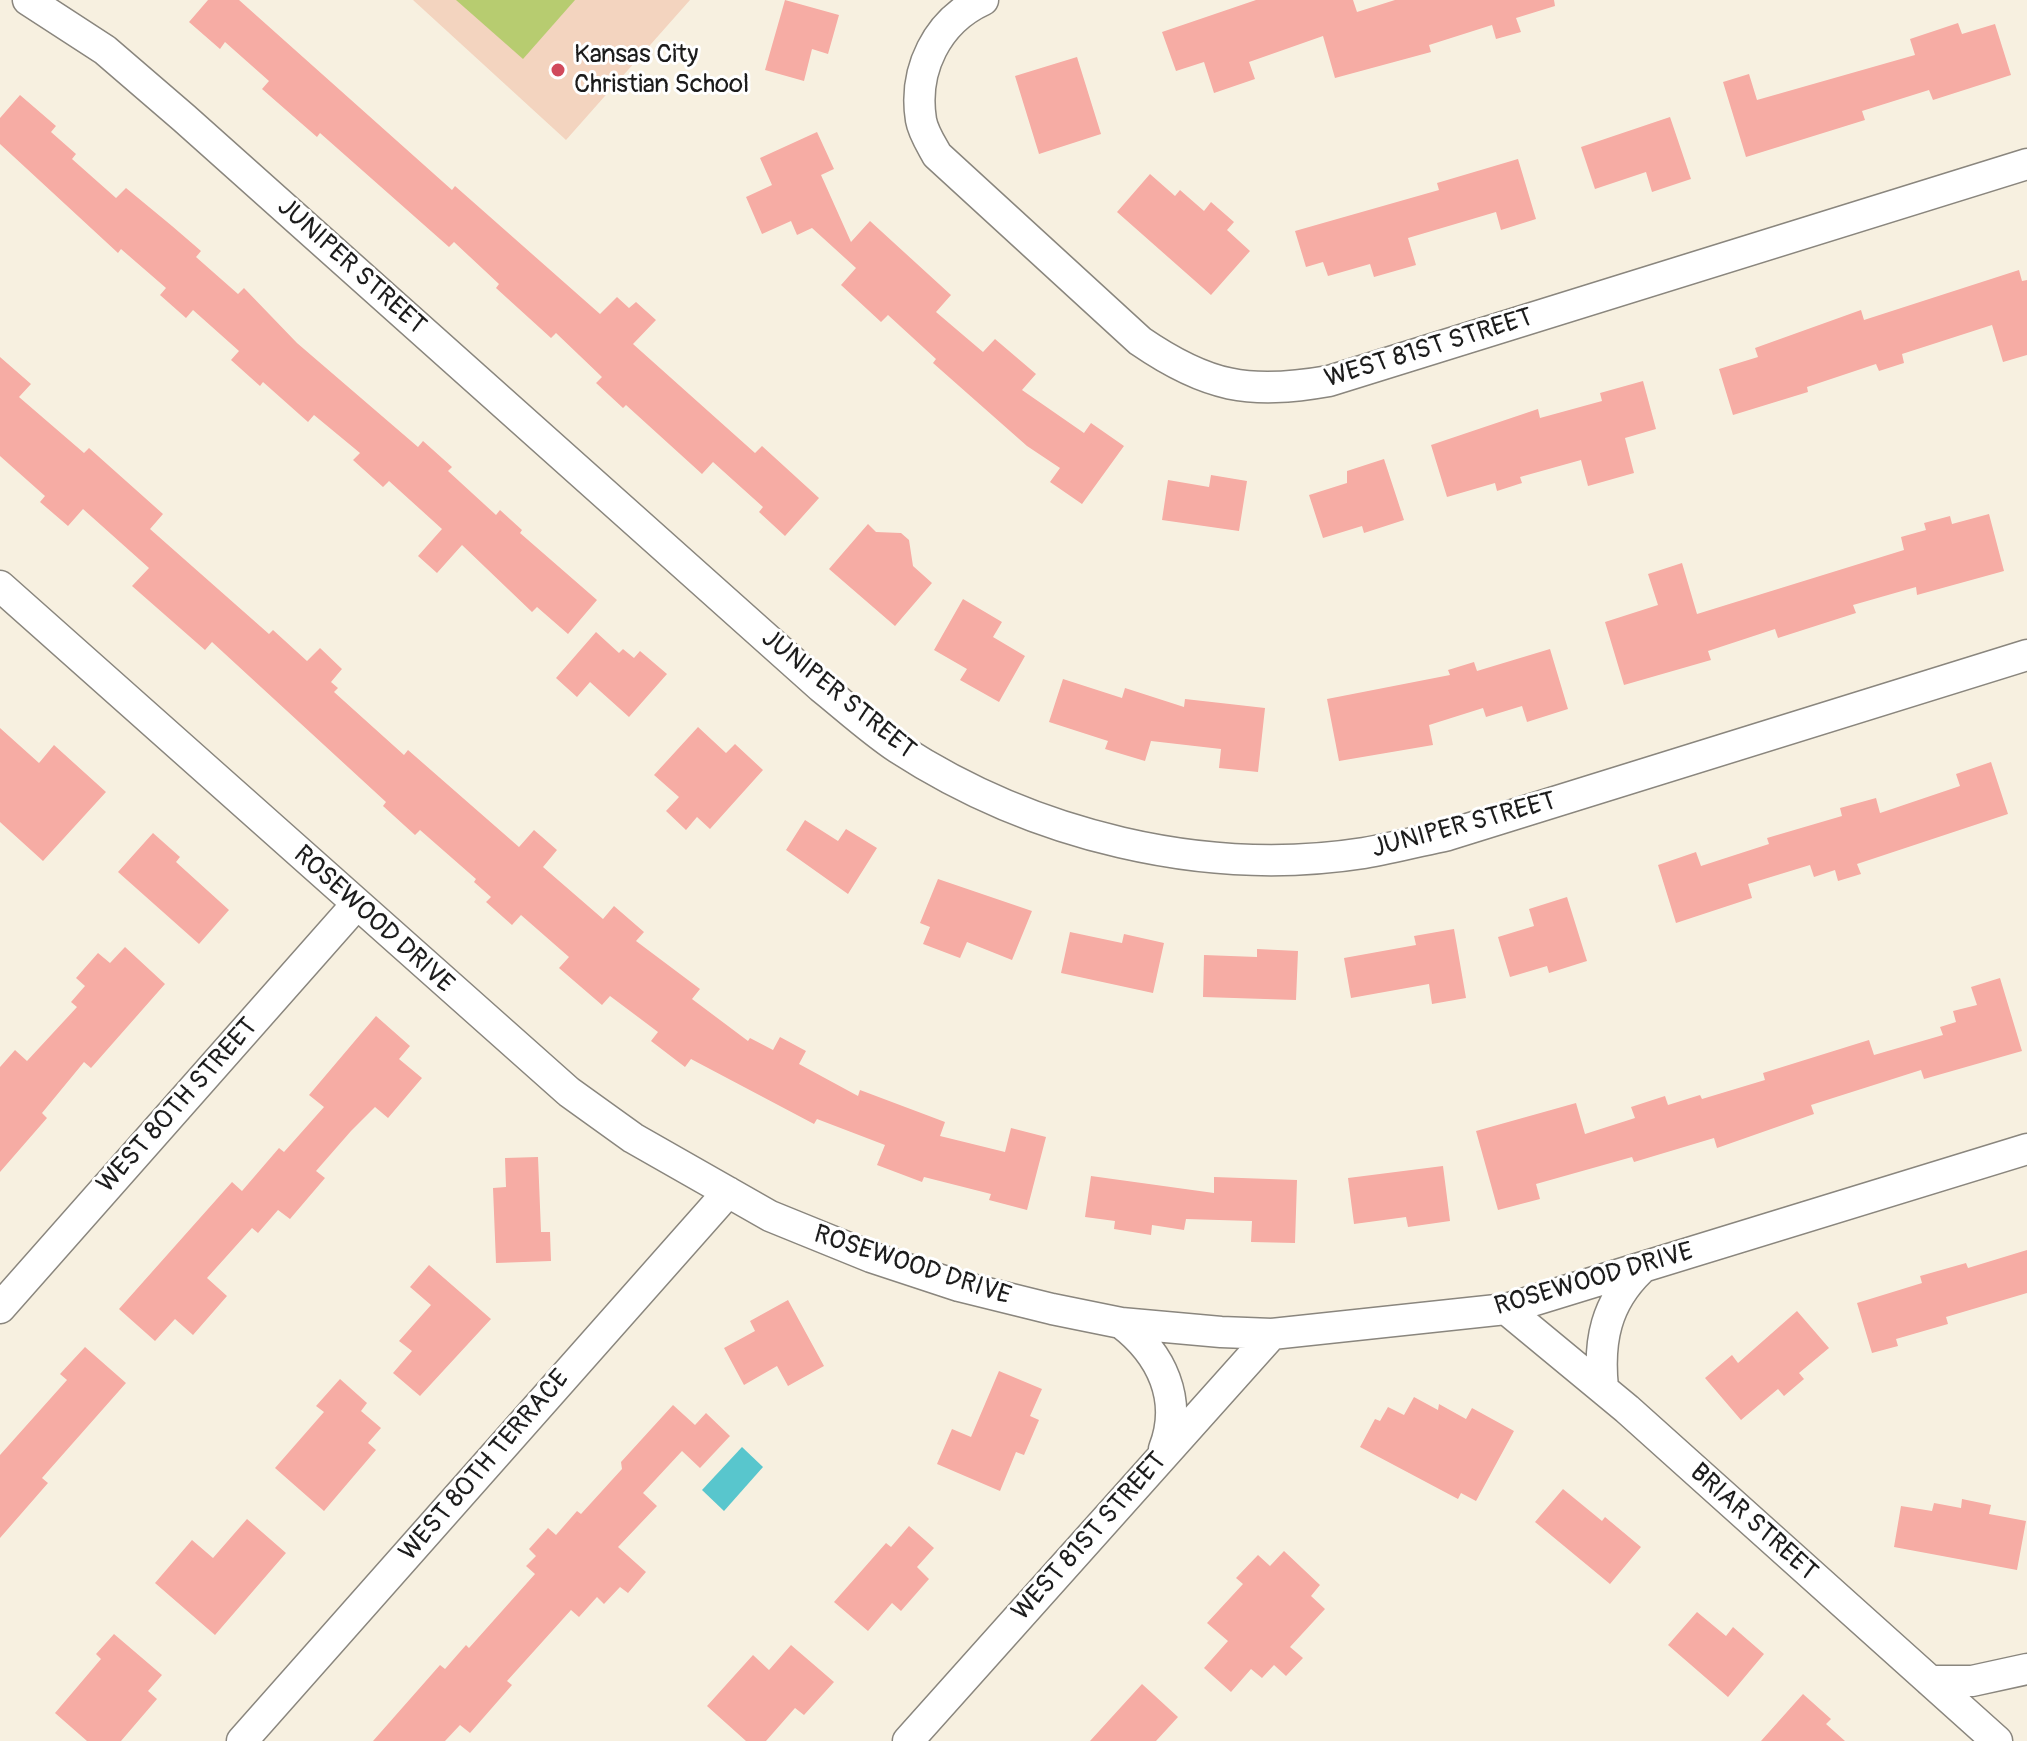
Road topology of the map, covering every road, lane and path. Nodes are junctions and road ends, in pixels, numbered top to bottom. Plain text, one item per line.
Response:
1 (28, 0) edge
2 (983, 0) edge
3 (2027, 164) edge
4 (2, 593) edge
5 (2027, 655) edge
6 (356, 905) junction
7 (2027, 1149) edge
8 (728, 1192) junction
9 (1640, 1270) junction
10 (0, 1308) edge
11 (1506, 1309) junction
12 (1121, 1323) junction
13 (1272, 1334) junction
14 (1603, 1388) junction
15 (1161, 1457) junction
16 (2027, 1669) edge
17 (1930, 1681) junction
18 (242, 1741) edge
19 (908, 1741) edge
20 (1997, 1741) edge

1 - 5 street, JUNIPER STREET
2 - 3 street, WEST 81ST STREET
4 - 6 street, ROSEWOOD DRIVE
6 - 8 street, ROSEWOOD DRIVE
6 - 10 street, WEST 80TH STREET
7 - 9 street, ROSEWOOD DRIVE
8 - 12 street, ROSEWOOD DRIVE
8 - 18 street, WEST 80TH TERRACE
9 - 11 street, ROSEWOOD DRIVE
9 - 14 street
11 - 13 street, ROSEWOOD DRIVE
11 - 14 street, BRIAR STREET
12 - 13 street, ROSEWOOD DRIVE
12 - 15 street
13 - 15 street, WEST 81ST STREET
14 - 17 street, BRIAR STREET
15 - 19 street, WEST 81ST STREET
16 - 17 street
17 - 20 street, BRIAR STREET

